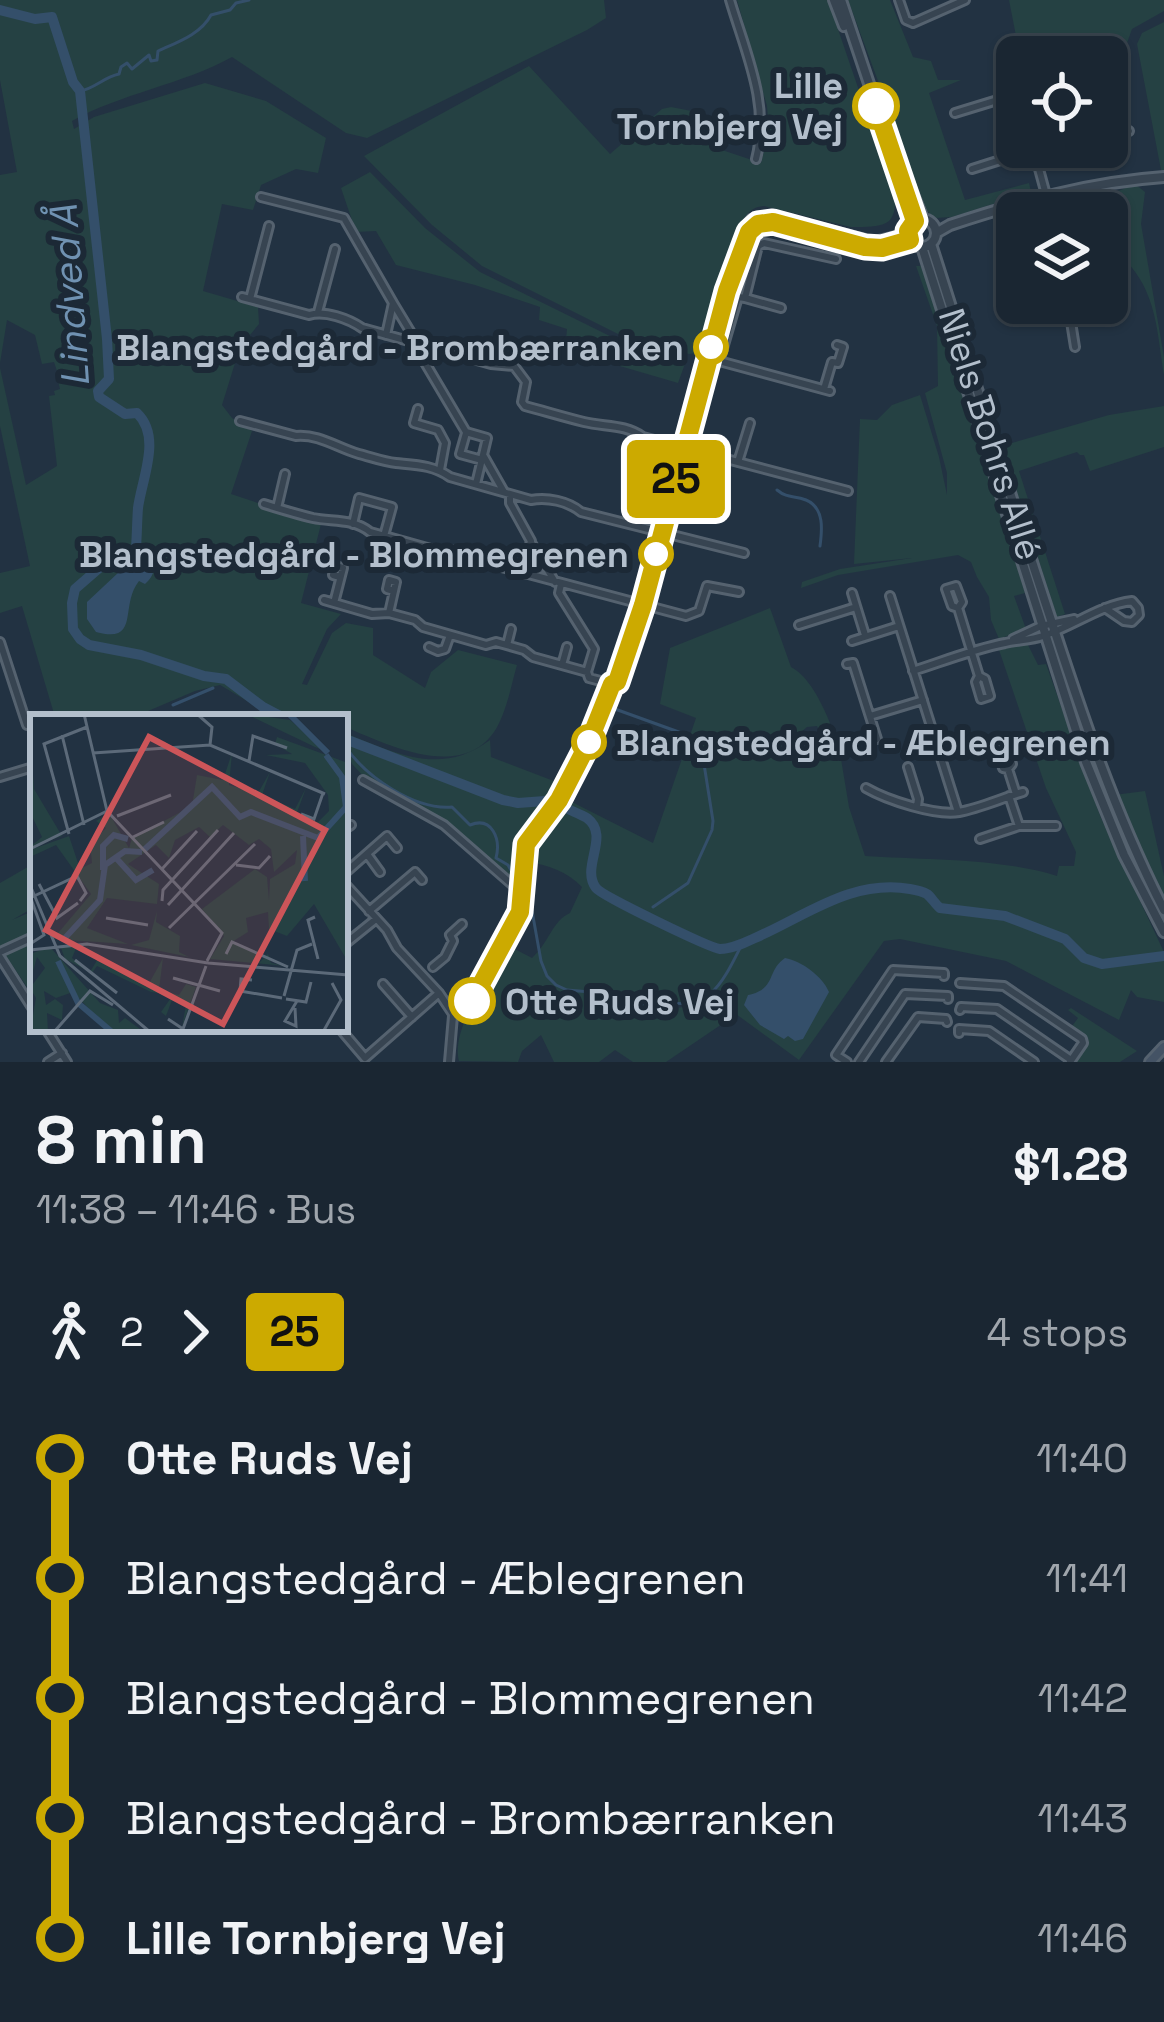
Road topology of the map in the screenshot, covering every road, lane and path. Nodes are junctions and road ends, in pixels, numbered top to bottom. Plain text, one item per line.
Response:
1 (730, 0) edge
2 (837, 0) edge
3 (898, 0) edge
4 (965, 0) edge
5 (996, 101) edge
6 (955, 113) dead end
7 (756, 159) dead end
8 (996, 161) edge
9 (972, 169) dead end
10 (1164, 177) edge
11 (1064, 192) edge
12 (261, 197) dead end
13 (996, 211) edge
14 (919, 220) junction
15 (269, 226) dead end
16 (935, 229) junction
17 (909, 237) junction
18 (926, 246) junction
19 (334, 248) dead end
20 (836, 259) dead end
21 (745, 298) junction
22 (393, 303) junction
23 (781, 308) dead end
24 (318, 312) junction
25 (1071, 324) edge
26 (386, 335) junction
27 (420, 345) junction
28 (837, 345) dead end
29 (1075, 347) dead end
30 (708, 358) junction
31 (719, 362) junction
32 (418, 409) dead end
33 (240, 421) dead end
34 (750, 423) dead end
35 (466, 432) junction
36 (685, 447) junction
37 (482, 458) junction
38 (738, 462) junction
39 (440, 470) junction
40 (285, 474) dead end
41 (476, 484) junction
42 (848, 491) dead end
43 (507, 493) junction
44 (264, 504) dead end
45 (277, 508) junction
46 (353, 524) junction
47 (662, 533) junction
48 (384, 536) junction
49 (531, 541) junction
50 (744, 553) dead end
51 (523, 574) junction
52 (340, 577) dead end
53 (558, 583) junction
54 (394, 590) dead end
55 (739, 592) dead end
56 (852, 593) dead end
57 (890, 596) dead end
58 (324, 601) dead end
59 (334, 603) junction
60 (643, 605) junction
61 (856, 607) junction
62 (958, 608) dead end
63 (1105, 608) junction
64 (389, 613) junction
65 (799, 625) dead end
66 (899, 626) junction
67 (511, 629) dead end
68 (1048, 630) junction
69 (450, 635) junction
70 (866, 637) junction
71 (852, 641) dead end
72 (0, 642) edge
73 (507, 645) junction
74 (429, 647) dead end
75 (566, 647) dead end
76 (972, 653) junction
77 (847, 664) dead end
78 (562, 665) junction
79 (10, 671) junction
80 (914, 671) junction
81 (587, 672) junction
82 (0, 676) edge
83 (979, 676) dead end
84 (612, 684) junction
85 (923, 700) junction
86 (870, 716) junction
87 (27, 725) dead end
88 (877, 739) dead end
89 (908, 767) dead end
90 (30, 768) edge
91 (1008, 769) dead end
92 (0, 777) edge
93 (363, 780) dead end
94 (866, 788) dead end
95 (1016, 794) junction
96 (917, 807) junction
97 (958, 812) junction
98 (1019, 826) junction
99 (1056, 826) dead end
100 (980, 839) dead end
101 (397, 848) dead end
102 (367, 854) junction
103 (348, 870) edge
104 (380, 872) dead end
105 (422, 880) dead end
106 (348, 887) edge
107 (523, 894) junction
108 (1164, 910) edge
109 (369, 911) junction
110 (376, 919) junction
111 (462, 924) dead end
112 (1164, 932) edge
113 (30, 939) edge
114 (348, 940) edge
115 (0, 954) edge
116 (433, 968) dead end
117 (944, 976) dead end
118 (959, 983) dead end
119 (383, 984) dead end
120 (439, 993) junction
121 (948, 1000) dead end
122 (30, 1004) edge
123 (960, 1010) dead end
124 (453, 1016) junction
125 (412, 1017) junction
126 (946, 1022) dead end
127 (48, 1032) edge
128 (343, 1032) edge
129 (959, 1033) dead end
130 (1164, 1047) edge
131 (62, 1053) junction
132 (1071, 1061) edge
133 (47, 1062) edge
134 (67, 1062) edge
135 (449, 1062) edge
136 (847, 1062) edge
137 (859, 1062) edge
138 (886, 1062) edge
139 (1034, 1062) edge
140 (1150, 1062) edge

1 - 7 street
2 - 14 street
3 - 4 street
5 - 6 street
8 - 9 street
10 - 11 street
12 - 22 street
13 - 16 street
14 - 16 street
14 - 17 street
15 - 24 street
16 - 18 street
17 - 18 street
17 - 30 street
18 - 68 street, Niels Bohrs Allé
18 - 68 street, Niels Bohrs Allé
19 - 24 street
20 - 21 street
21 - 23 street
21 - 31 street
22 - 26 street
22 - 27 street
24 - 26 street
25 - 29 street
26 - 27 street
27 - 35 street
27 - 36 street
28 - 31 street
30 - 31 street
30 - 36 street
32 - 39 street
33 - 39 street
34 - 38 street
35 - 37 street
35 - 37 street
36 - 38 street
36 - 47 street
37 - 41 street
37 - 43 street
38 - 42 street
39 - 41 street
40 - 45 street
41 - 43 street
43 - 47 street
43 - 49 street
44 - 45 street
45 - 46 street
46 - 48 street
46 - 48 street
47 - 50 street
47 - 60 street
48 - 51 street
49 - 51 street
49 - 53 street
51 - 53 street
52 - 59 street
53 - 60 street
53 - 81 street
54 - 64 street
55 - 60 street
56 - 61 street
57 - 66 street
58 - 59 street
59 - 64 street
60 - 84 street
61 - 65 street
61 - 70 street
62 - 76 street
63 - 63 street
63 - 68 street
64 - 69 street
66 - 70 street
66 - 80 street
67 - 73 street
68 - 76 street
68 - 108 street, Niels Bohrs Allé
68 - 112 street, Niels Bohrs Allé
69 - 73 street
69 - 74 street
70 - 71 street
72 - 79 street
73 - 78 street
75 - 78 street
76 - 80 street
76 - 83 street
77 - 86 street
78 - 81 street
79 - 82 street
79 - 87 street
80 - 85 street
81 - 84 street
84 - 107 street
85 - 86 street
85 - 97 street
86 - 88 street
89 - 96 street
90 - 92 street
91 - 95 street
93 - 107 street
94 - 96 street
95 - 97 street
95 - 98 street
96 - 97 street
98 - 99 street
98 - 100 street
101 - 102 street
102 - 103 street
102 - 104 street
105 - 109 street
106 - 109 street
107 - 124 street
109 - 110 street
110 - 114 street
110 - 120 street
111 - 116 street
113 - 115 street
115 - 122 street
117 - 136 street
118 - 132 street
119 - 125 street
120 - 124 street
120 - 125 street
121 - 137 street
123 - 132 street
124 - 135 street
125 - 128 street
126 - 138 street
127 - 131 street
129 - 139 street
130 - 140 main road
131 - 133 street
131 - 134 street

